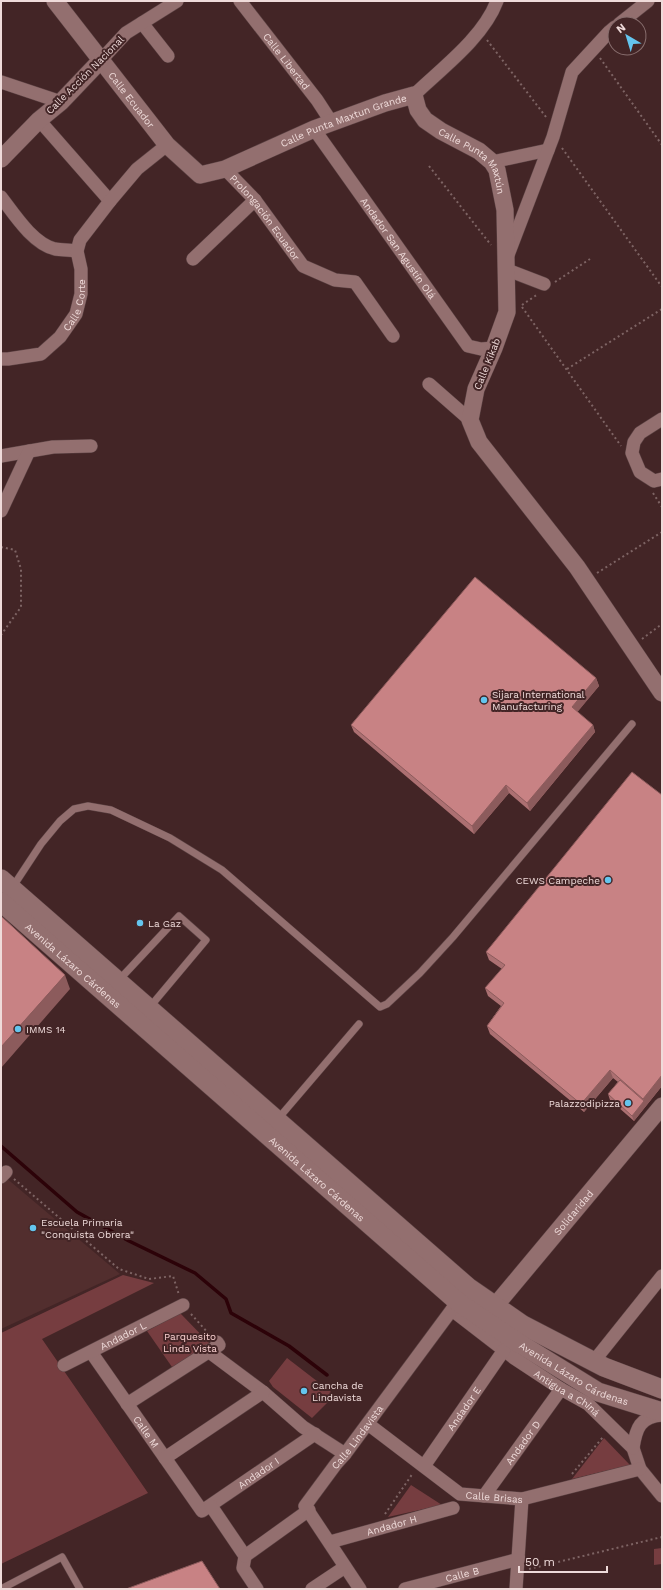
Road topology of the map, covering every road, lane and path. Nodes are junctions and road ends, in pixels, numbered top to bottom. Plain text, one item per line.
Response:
1 (55, 1) edge
2 (177, 1) edge
3 (240, 1) edge
4 (497, 1) edge
5 (648, 1) edge
6 (629, 16) edge
7 (142, 23) junction
8 (480, 30) junction
9 (607, 35) edge
10 (593, 49) junction
11 (168, 56) dead end
12 (101, 60) junction
13 (1, 82) edge
14 (414, 95) junction
15 (61, 102) junction
16 (39, 120) junction
17 (332, 122) junction
18 (314, 129) junction
19 (554, 133) junction
20 (167, 145) junction
21 (662, 145) edge
22 (548, 150) junction
23 (1, 159) edge
24 (492, 162) junction
25 (429, 166) dead end
26 (226, 169) junction
27 (200, 175) joint
28 (1, 197) edge
29 (254, 200) junction
30 (110, 201) junction
31 (77, 251) junction
32 (193, 259) dead end
33 (505, 266) junction
34 (544, 284) dead end
35 (662, 286) edge
36 (521, 305) dead end
37 (662, 309) edge
38 (393, 336) dead end
39 (1, 347) edge
40 (494, 348) junction
41 (4, 359) edge
42 (566, 370) junction
43 (430, 384) dead end
44 (662, 419) edge
45 (470, 420) junction
46 (91, 446) dead end
47 (627, 449) junction
48 (29, 451) junction
49 (1, 456) edge
50 (640, 472) junction
51 (662, 479) edge
52 (662, 507) edge
53 (1, 511) edge
54 (662, 532) edge
55 (1, 547) edge
56 (586, 580) junction
57 (662, 624) edge
58 (1, 635) edge
59 (631, 647) junction
60 (662, 693) edge
61 (632, 724) dead end
62 (5, 890) edge
63 (56, 938) junction
64 (118, 981) junction
65 (149, 1008) junction
66 (359, 1024) dead end
67 (662, 1106) edge
68 (277, 1120) junction
69 (4, 1175) edge
70 (662, 1276) edge
71 (459, 1300) junction
72 (182, 1305) junction
73 (490, 1313) junction
74 (213, 1347) junction
75 (504, 1350) junction
76 (91, 1352) junction
77 (594, 1361) junction
78 (64, 1365) dead end
79 (561, 1389) junction
80 (662, 1390) edge
81 (262, 1392) junction
82 (595, 1401) junction
83 (127, 1404) junction
84 (662, 1412) edge
85 (662, 1415) edge
86 (368, 1424) junction
87 (315, 1434) junction
88 (603, 1437) dead end
89 (633, 1448) junction
90 (346, 1454) junction
91 (165, 1458) junction
92 (419, 1468) junction
93 (640, 1469) junction
94 (571, 1475) dead end
95 (484, 1496) junction
96 (662, 1496) edge
97 (522, 1499) junction
98 (207, 1508) junction
99 (453, 1508) dead end
100 (309, 1510) junction
101 (374, 1530) junction
102 (662, 1537) edge
103 (330, 1542) junction
104 (245, 1556) junction
105 (518, 1565) junction
106 (345, 1567) junction
107 (1, 1589) edge
108 (80, 1589) edge
109 (256, 1589) edge
110 (312, 1589) edge
111 (360, 1589) edge
112 (405, 1589) edge
113 (516, 1589) edge

1 - 12 street, Calle Ecuador
2 - 7 street, Calle Acción Nacional
3 - 17 street, Calle Libertad
4 - 8 street, Calle Punta Maxtun Grande
5 - 6 street
7 - 11 street
7 - 12 street, Calle Acción Nacional
8 - 14 street, Calle Punta Maxtun Grande
8 - 19 path
9 - 10 street, Calle Kikab
10 - 19 street, Calle Kikab
10 - 21 path
12 - 15 street, Calle Acción Nacional
12 - 20 street, Calle Ecuador
13 - 15 street
14 - 17 street, Calle Punta Maxtun Grande
14 - 24 street, Calle Punta Maxtún
15 - 16 street, Calle Acción Nacional
16 - 23 street, Calle Acción Nacional
16 - 30 street
17 - 18 street, Calle Punta Maxtun Grande
18 - 26 street, Calle Punta Maxtun Grande
18 - 40 street, Andador San Agustín Olá
19 - 22 street, Calle Kikab
19 - 35 path
20 - 27 street, Calle Ecuador
20 - 30 street
22 - 24 street
22 - 33 street, Calle Kikab
24 - 33 street, Calle Punta Maxtún
25 - 33 path
26 - 27 street, Calle Punta Maxtun Grande
26 - 29 street, Prolongación Ecuador
28 - 31 street
29 - 32 street
29 - 38 street, Prolongación Ecuador
30 - 31 street
31 - 41 street, Calle Corte
33 - 34 street
33 - 40 street, Calle Kikab
36 - 42 path
37 - 42 path
39 - 41 street
40 - 45 street, Calle Kikab
42 - 47 path
43 - 45 street
44 - 47 street
45 - 56 street
46 - 48 street
47 - 50 street
48 - 49 street
48 - 53 street
50 - 51 street
50 - 52 path
54 - 56 path
55 - 58 path
56 - 59 street
57 - 59 path
59 - 60 street
61 - 62 lane
62 - 63 main road, Avenida Lázaro Cárdenas
63 - 64 main road, Avenida Lázaro Cárdenas
63 - 71 main road, Avenida Lázaro Cárdenas
64 - 65 main road, Avenida Lázaro Cárdenas
64 - 65 lane
65 - 68 main road, Avenida Lázaro Cárdenas
66 - 68 lane
67 - 73 street, Solidaridad
68 - 71 main road, Avenida Lázaro Cárdenas
69 - 72 path
70 - 77 street
71 - 73 main road, Avenida Lázaro Cárdenas
71 - 75 street, Antigua a Chiná
71 - 86 street, Calle Lindavista
72 - 74 path
72 - 76 street, Andador L
73 - 77 main road, Avenida Lázaro Cárdenas
73 - 82 main road, Avenida Lázaro Cárdenas
74 - 81 street
74 - 83 street
75 - 79 street, Antigua a Chiná
75 - 92 street, Andador E
76 - 78 street, Andador L
76 - 83 street, Calle M
77 - 80 main road, Avenida Lázaro Cárdenas
79 - 82 street, Antigua a Chiná
79 - 95 street, Andador D
81 - 87 street
81 - 91 street
82 - 84 main road, Avenida Lázaro Cárdenas
82 - 89 street, Antigua a Chiná
83 - 91 street, Calle M
85 - 89 street
86 - 90 street, Calle Lindavista
86 - 92 street, Calle Brisas
87 - 90 street
87 - 98 street, Andador I
88 - 94 path
89 - 93 street, Antigua a Chiná
90 - 100 street, Calle Lindavista
91 - 98 street, Calle M
92 - 95 street, Calle Brisas
92 - 101 path
93 - 96 street, Antigua a Chiná
93 - 97 street, Calle Brisas
95 - 97 street, Calle Brisas
97 - 105 street
98 - 104 street, Calle M
99 - 101 street, Andador H
100 - 103 street
100 - 104 street
101 - 103 street, Andador H
102 - 105 path
103 - 106 street
104 - 109 street
105 - 112 street, Calle B
105 - 113 street
106 - 110 street
106 - 111 street
107 - 108 lane

